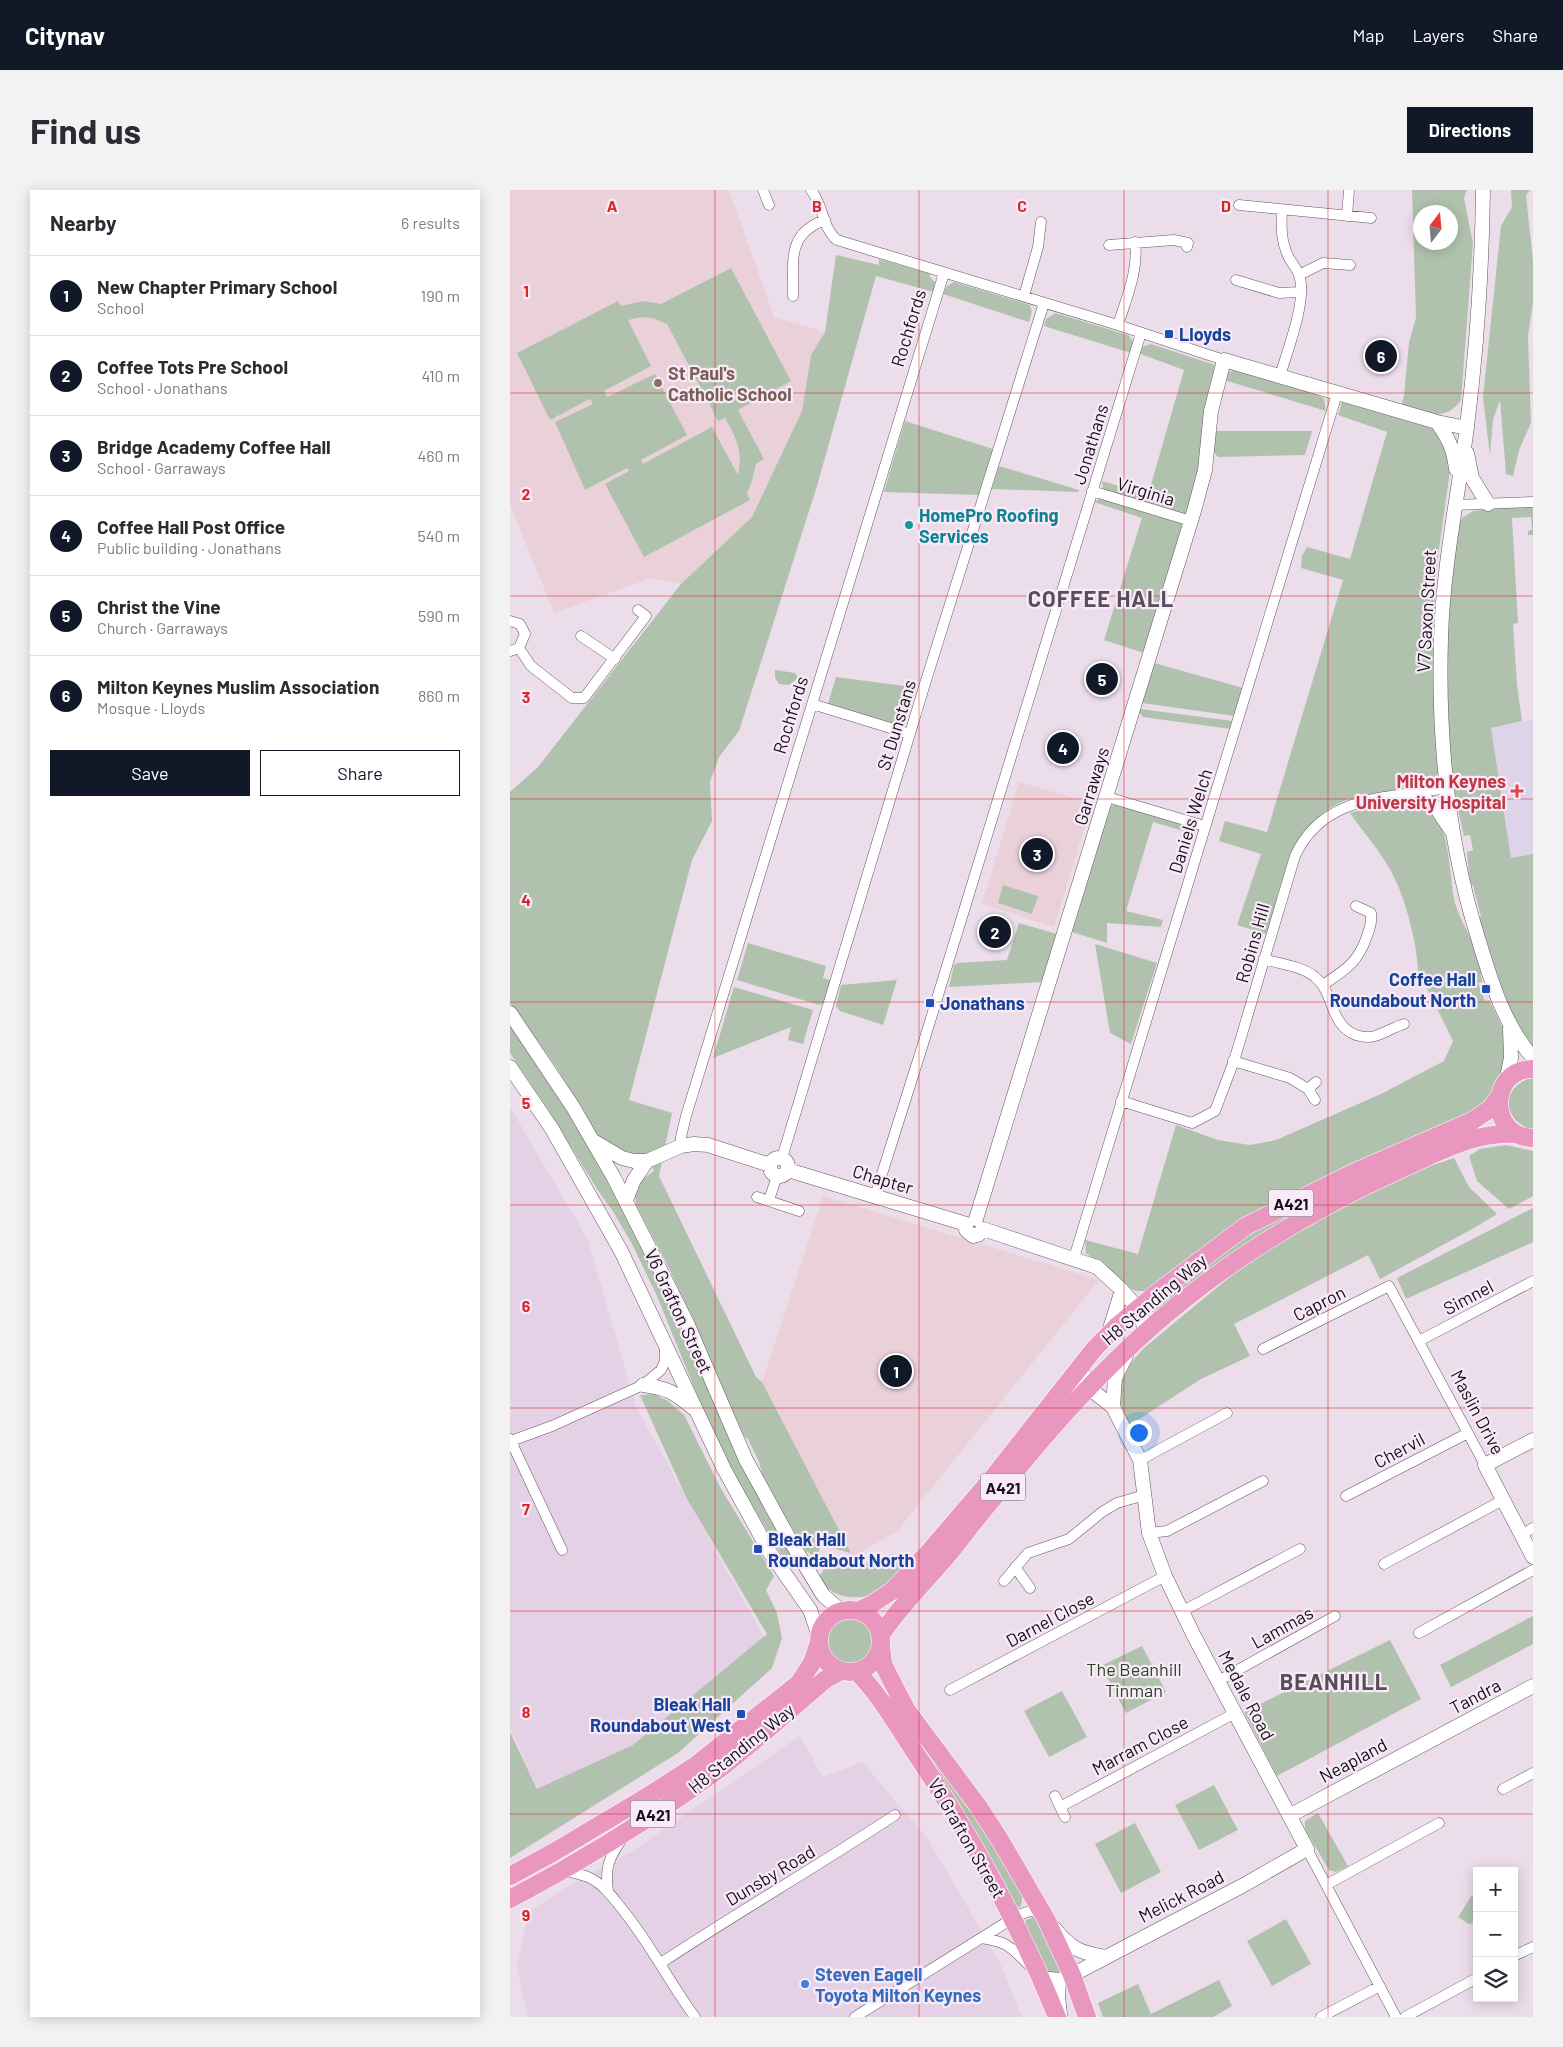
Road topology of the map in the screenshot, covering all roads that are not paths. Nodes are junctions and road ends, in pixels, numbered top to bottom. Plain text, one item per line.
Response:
1 (763, 190) edge
2 (811, 190) edge
3 (1349, 190) edge
4 (1483, 190) edge
5 (769, 205) dead end
6 (1239, 205) dead end
7 (1282, 210) junction
8 (1347, 216) junction
9 (1371, 218) dead end
10 (1040, 222) dead end
11 (826, 223) junction
12 (1135, 242) junction
13 (1109, 245) dead end
14 (1187, 247) dead end
15 (1350, 265) dead end
16 (944, 273) junction
17 (1299, 275) junction
18 (1236, 280) dead end
19 (1301, 292) junction
20 (793, 296) dead end
21 (1024, 296) junction
22 (1044, 303) junction
23 (1118, 325) junction
24 (1141, 333) junction
25 (1224, 360) junction
26 (1280, 376) junction
27 (1337, 394) junction
28 (1437, 422) junction
29 (1466, 434) junction
30 (1458, 484) junction
31 (1092, 491) junction
32 (1533, 502) edge
33 (1488, 504) junction
34 (1454, 505) junction
35 (1191, 521) junction
36 (638, 610) dead end
37 (510, 621) edge
38 (581, 636) dead end
39 (515, 649) edge
40 (615, 659) junction
41 (812, 704) junction
42 (910, 734) junction
43 (1447, 788) junction
44 (1416, 794) junction
45 (1107, 797) junction
46 (1205, 826) junction
47 (1454, 834) junction
48 (1356, 906) dead end
49 (1264, 959) junction
50 (1323, 986) junction
51 (510, 1013) edge
52 (1404, 1024) dead end
53 (1510, 1028) junction
54 (1533, 1058) edge
55 (1233, 1062) junction
56 (510, 1067) edge
57 (1533, 1069) edge
58 (1503, 1090) junction
59 (1315, 1100) dead end
60 (1121, 1101) junction
61 (1470, 1131) junction
62 (1528, 1137) edge
63 (592, 1140) junction
64 (1440, 1144) junction
65 (681, 1146) junction
66 (653, 1158) junction
67 (779, 1167) junction
68 (875, 1196) junction
69 (757, 1197) dead end
70 (626, 1200) junction
71 (768, 1200) junction
72 (799, 1211) dead end
73 (975, 1224) junction
74 (1074, 1258) junction
75 (1533, 1281) edge
76 (1389, 1286) joint
77 (1122, 1290) junction
78 (1138, 1330) junction
79 (1107, 1334) junction
80 (1419, 1341) junction
81 (665, 1344) junction
82 (1262, 1349) dead end
83 (1115, 1367) junction
84 (1085, 1377) junction
85 (643, 1385) junction
86 (1113, 1407) junction
87 (695, 1410) junction
88 (1227, 1413) dead end
89 (1468, 1433) junction
90 (511, 1440) edge
91 (1533, 1440) edge
92 (1140, 1460) junction
93 (1485, 1465) junction
94 (1263, 1481) dead end
95 (1145, 1495) junction
96 (1346, 1496) dead end
97 (1502, 1500) junction
98 (1527, 1531) edge
99 (1149, 1533) junction
100 (1300, 1549) dead end
101 (562, 1550) dead end
102 (1533, 1557) edge
103 (934, 1559) junction
104 (1384, 1564) dead end
105 (1015, 1567) junction
106 (1533, 1570) edge
107 (1164, 1576) junction
108 (1004, 1581) dead end
109 (912, 1582) junction
110 (1030, 1588) dead end
111 (850, 1611) junction
112 (1181, 1612) junction
113 (1335, 1616) dead end
114 (1419, 1633) dead end
115 (819, 1639) junction
116 (881, 1641) junction
117 (848, 1671) junction
118 (1218, 1680) junction
119 (1533, 1686) edge
120 (804, 1688) junction
121 (950, 1690) dead end
122 (780, 1708) junction
123 (1235, 1713) junction
124 (899, 1714) junction
125 (911, 1730) junction
126 (1435, 1739) joint
127 (1533, 1773) edge
128 (1503, 1789) dead end
129 (1055, 1796) dead end
130 (1060, 1807) junction
131 (896, 1815) dead end
132 (1289, 1816) junction
133 (1066, 1817) dead end
134 (1439, 1823) dead end
135 (628, 1829) junction
136 (1307, 1849) junction
137 (1012, 1860) junction
138 (563, 1870) junction
139 (510, 1876) edge
140 (1326, 1884) junction
141 (608, 1892) junction
142 (510, 1899) edge
143 (1018, 1915) junction
144 (1045, 1915) junction
145 (980, 1938) junction
146 (1533, 1947) edge
147 (1518, 1954) edge
148 (1106, 1958) junction
149 (661, 1963) junction
150 (1053, 1977) junction
151 (1473, 1980) edge
152 (1380, 1986) junction
153 (1058, 2013) edge
154 (696, 2017) edge
155 (855, 2017) edge
156 (1087, 2017) edge
157 (1321, 2017) edge
158 (1396, 2017) edge
159 (1405, 2017) edge

1 - 5 street
2 - 11 street
3 - 8 street
4 - 29 street, V7 Saxon Street
6 - 7 street
7 - 8 street
7 - 17 street
8 - 9 street
10 - 21 street
11 - 16 street
11 - 20 street
12 - 13 street
12 - 14 street
12 - 23 street
15 - 17 street
16 - 21 street
16 - 41 street, Rochfords
17 - 19 street
18 - 19 street
19 - 26 street
21 - 22 street
22 - 23 street
22 - 42 street, St Dunstans
23 - 24 street
24 - 25 street
24 - 31 street, Jonathans
25 - 26 street
25 - 35 street, Garraways
26 - 27 street
27 - 28 street
27 - 46 street, Daniels Welch
28 - 29 street
28 - 30 street
29 - 30 street, V7 Saxon Street
29 - 33 street
30 - 34 street, V7 Saxon Street
31 - 35 street, Virginia
31 - 68 street, Jonathans
32 - 33 street
33 - 34 street
34 - 43 street, V7 Saxon Street
35 - 45 street, Garraways
36 - 40 street
37 - 39 street
38 - 40 street
39 - 40 street
41 - 42 street
41 - 65 street, Rochfords
42 - 67 street, St Dunstans
43 - 44 street, Robins Hill
43 - 47 street, V7 Saxon Street
44 - 47 street
44 - 49 street, Robins Hill
45 - 46 street
45 - 73 street, Garraways
46 - 60 street, Daniels Welch
47 - 53 street, V7 Saxon Street
48 - 50 street
49 - 50 street
49 - 55 street, Robins Hill
50 - 52 street
51 - 63 street, V6 Grafton Street
53 - 54 street, V7 Saxon Street
53 - 58 street, V7 Saxon Street
55 - 59 street
55 - 60 street, Robins Hill
56 - 81 street, V6 Grafton Street
57 - 58 highway, A421
58 - 61 highway, H8 Standing Way / A421
58 - 62 highway, A421
60 - 74 street, Daniels Welch
61 - 62 highway, H8 Standing Way / A421
61 - 64 highway, H8 Standing Way / A421
63 - 66 street
63 - 70 street, V6 Grafton Street
64 - 78 highway, H8 Standing Way / A421
64 - 78 highway, H8 Standing Way / A421
65 - 66 street
65 - 67 street, Chapter
66 - 70 street
67 - 68 street, Chapter
67 - 71 street, St Dunstans
68 - 73 street, Chapter
69 - 71 street
70 - 111 street, V6 Grafton Street
71 - 72 street
73 - 74 street, Chapter
74 - 77 street, Chapter
75 - 80 street, Simnel
76 - 80 street, Maslin Drive
76 - 82 street, Capron
77 - 78 street, Chapter
77 - 79 street
78 - 79 highway, H8 Standing Way / A421
78 - 83 highway, H8 Standing Way / A421
79 - 84 highway, H8 Standing Way / A421
80 - 89 street, Maslin Drive
81 - 85 street
81 - 87 street, V6 Grafton Street
83 - 84 highway, H8 Standing Way / A421
83 - 86 street
84 - 86 street, Medale Road
84 - 103 highway, H8 Standing Way / A421
84 - 103 highway, H8 Standing Way / A421
85 - 87 street
85 - 90 street
86 - 92 street, Medale Road
87 - 115 street, V6 Grafton Street
88 - 92 street
89 - 93 street, Maslin Drive
89 - 96 street, Chervil
90 - 101 street
91 - 93 street
92 - 95 street, Medale Road
93 - 97 street, Maslin Drive
94 - 99 street
95 - 99 street, Medale Road
95 - 105 street
97 - 98 street, Maslin Drive
97 - 104 street
98 - 102 street, Maslin Drive
99 - 107 street, Medale Road
100 - 112 street
103 - 109 highway, H8 Standing Way / A421
105 - 108 street
105 - 110 street
106 - 114 street
107 - 112 street, Medale Road
107 - 121 street, Darnel Close
109 - 111 highway, H8 Standing Way / A421
109 - 116 highway, H8 Standing Way / A421
111 - 115 highway, A421
111 - 116 highway
112 - 118 street, Medale Road
113 - 118 street, Lammas
115 - 117 highway
115 - 120 highway, H8 Standing Way / A421
116 - 117 highway, A421
116 - 124 highway, V6 Grafton Street
117 - 120 highway, H8 Standing Way / A421
117 - 124 highway, V6 Grafton Street
118 - 123 street, Medale Road
119 - 126 street, Tandra
120 - 122 highway, H8 Standing Way / A421
122 - 135 highway, H8 Standing Way / A421
122 - 139 highway, H8 Standing Way / A421
123 - 130 street, Marram Close
123 - 132 street, Medale Road
124 - 125 highway, V6 Grafton Street
125 - 137 highway, V6 Grafton Street
125 - 143 highway, V6 Grafton Street
126 - 132 street, Neapland
127 - 128 street
129 - 130 street
130 - 133 street
131 - 149 street, Dunsby Road
132 - 136 street, Medale Road
134 - 140 street
135 - 138 highway, H8 Standing Way / A421
135 - 141 street
136 - 140 street, Medale Road
136 - 148 street, Melick Road
137 - 143 street, V6 Grafton Street
137 - 144 highway, V6 Grafton Street
138 - 141 street
138 - 142 highway, H8 Standing Way / A421
140 - 152 street, Medale Road
141 - 149 street
143 - 144 street, V6 Grafton Street
143 - 145 street
143 - 150 highway, V6 Grafton Street
144 - 148 street
144 - 150 highway, V6 Grafton Street
145 - 150 street
145 - 155 street
146 - 147 street
148 - 150 street, Melick Road
149 - 154 street
150 - 153 highway, V6 Grafton Street
150 - 156 highway, V6 Grafton Street
151 - 159 street
152 - 157 street
152 - 158 street, Medale Road

